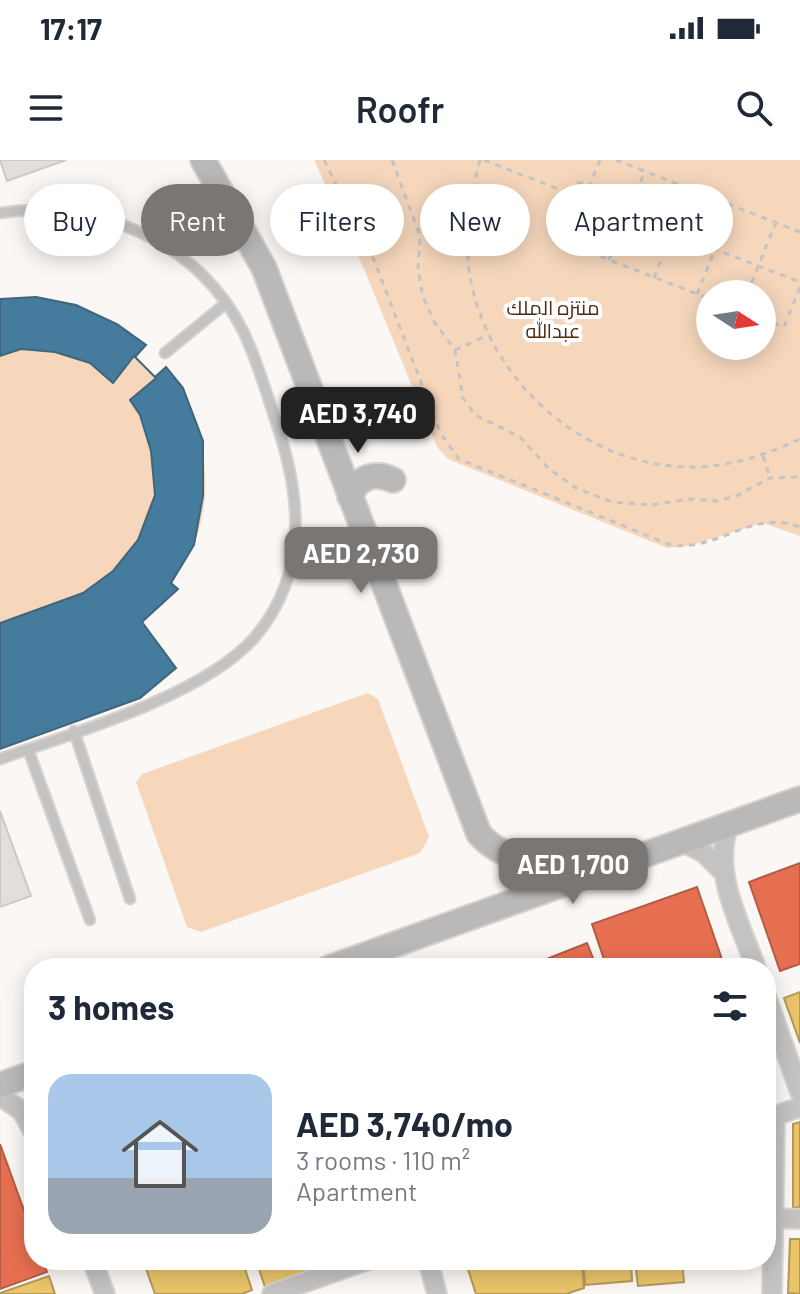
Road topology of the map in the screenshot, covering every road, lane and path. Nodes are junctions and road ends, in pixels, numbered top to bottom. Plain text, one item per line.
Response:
1 (203, 160) edge
2 (324, 160) edge
3 (392, 160) edge
4 (482, 160) edge
5 (600, 160) edge
6 (616, 160) edge
7 (645, 171) junction
8 (546, 184) edge
9 (577, 184) edge
10 (590, 184) joint
11 (640, 184) edge
12 (678, 184) edge
13 (733, 205) edge
14 (0, 213) edge
15 (776, 222) junction
16 (800, 232) edge
17 (597, 256) edge
18 (611, 256) edge
19 (662, 256) edge
20 (713, 256) edge
21 (732, 256) edge
22 (609, 261) junction
23 (759, 266) junction
24 (653, 278) junction
25 (703, 280) edge
26 (753, 280) edge
27 (800, 284) edge
28 (696, 294) edge
29 (798, 297) edge
30 (226, 303) junction
31 (776, 324) edge
32 (488, 335) junction
33 (455, 350) junction
34 (165, 353) dead end
35 (800, 439) edge
36 (763, 456) junction
37 (800, 477) edge
38 (770, 478) junction
39 (393, 480) dead end
40 (350, 497) junction
41 (800, 527) edge
42 (74, 731) junction
43 (28, 749) junction
44 (0, 759) edge
45 (800, 799) edge
46 (729, 824) junction
47 (682, 842) junction
48 (641, 856) junction
49 (722, 871) junction
50 (130, 899) dead end
51 (90, 920) dead end
52 (363, 958) edge
53 (752, 958) edge
54 (776, 1024) edge
55 (24, 1077) edge
56 (0, 1085) edge
57 (800, 1092) edge
58 (0, 1096) edge
59 (800, 1107) edge
60 (24, 1114) edge
61 (776, 1115) edge
62 (776, 1218) edge
63 (800, 1219) edge
64 (96, 1270) edge
65 (340, 1270) edge
66 (431, 1270) edge
67 (772, 1270) edge
68 (105, 1294) edge
69 (272, 1294) edge
70 (437, 1294) edge
71 (772, 1294) edge

1 - 40 main road
2 - 41 path
3 - 33 path
4 - 8 path
4 - 32 path
5 - 10 path
6 - 7 path
7 - 11 path
7 - 12 path
9 - 10 path
13 - 15 path
14 - 30 lane
15 - 16 path
15 - 23 path
17 - 22 path
18 - 22 path
19 - 24 path
20 - 25 path
21 - 23 path
22 - 24 path
23 - 26 path
23 - 27 path
24 - 28 path
27 - 29 path
29 - 31 path
30 - 34 lane
30 - 42 lane
32 - 33 path
32 - 36 path
33 - 38 path
35 - 36 path
36 - 38 path
37 - 38 path
39 - 40 main road
40 - 48 main road
42 - 43 lane
42 - 50 lane
43 - 44 lane
43 - 51 lane
45 - 46 main road
46 - 47 main road
46 - 49 street
47 - 48 main road
47 - 49 street
48 - 52 main road
49 - 53 street
54 - 57 street
55 - 56 main road
58 - 60 street
59 - 61 street
62 - 63 street
64 - 68 street
65 - 69 street
66 - 70 street
67 - 71 street

